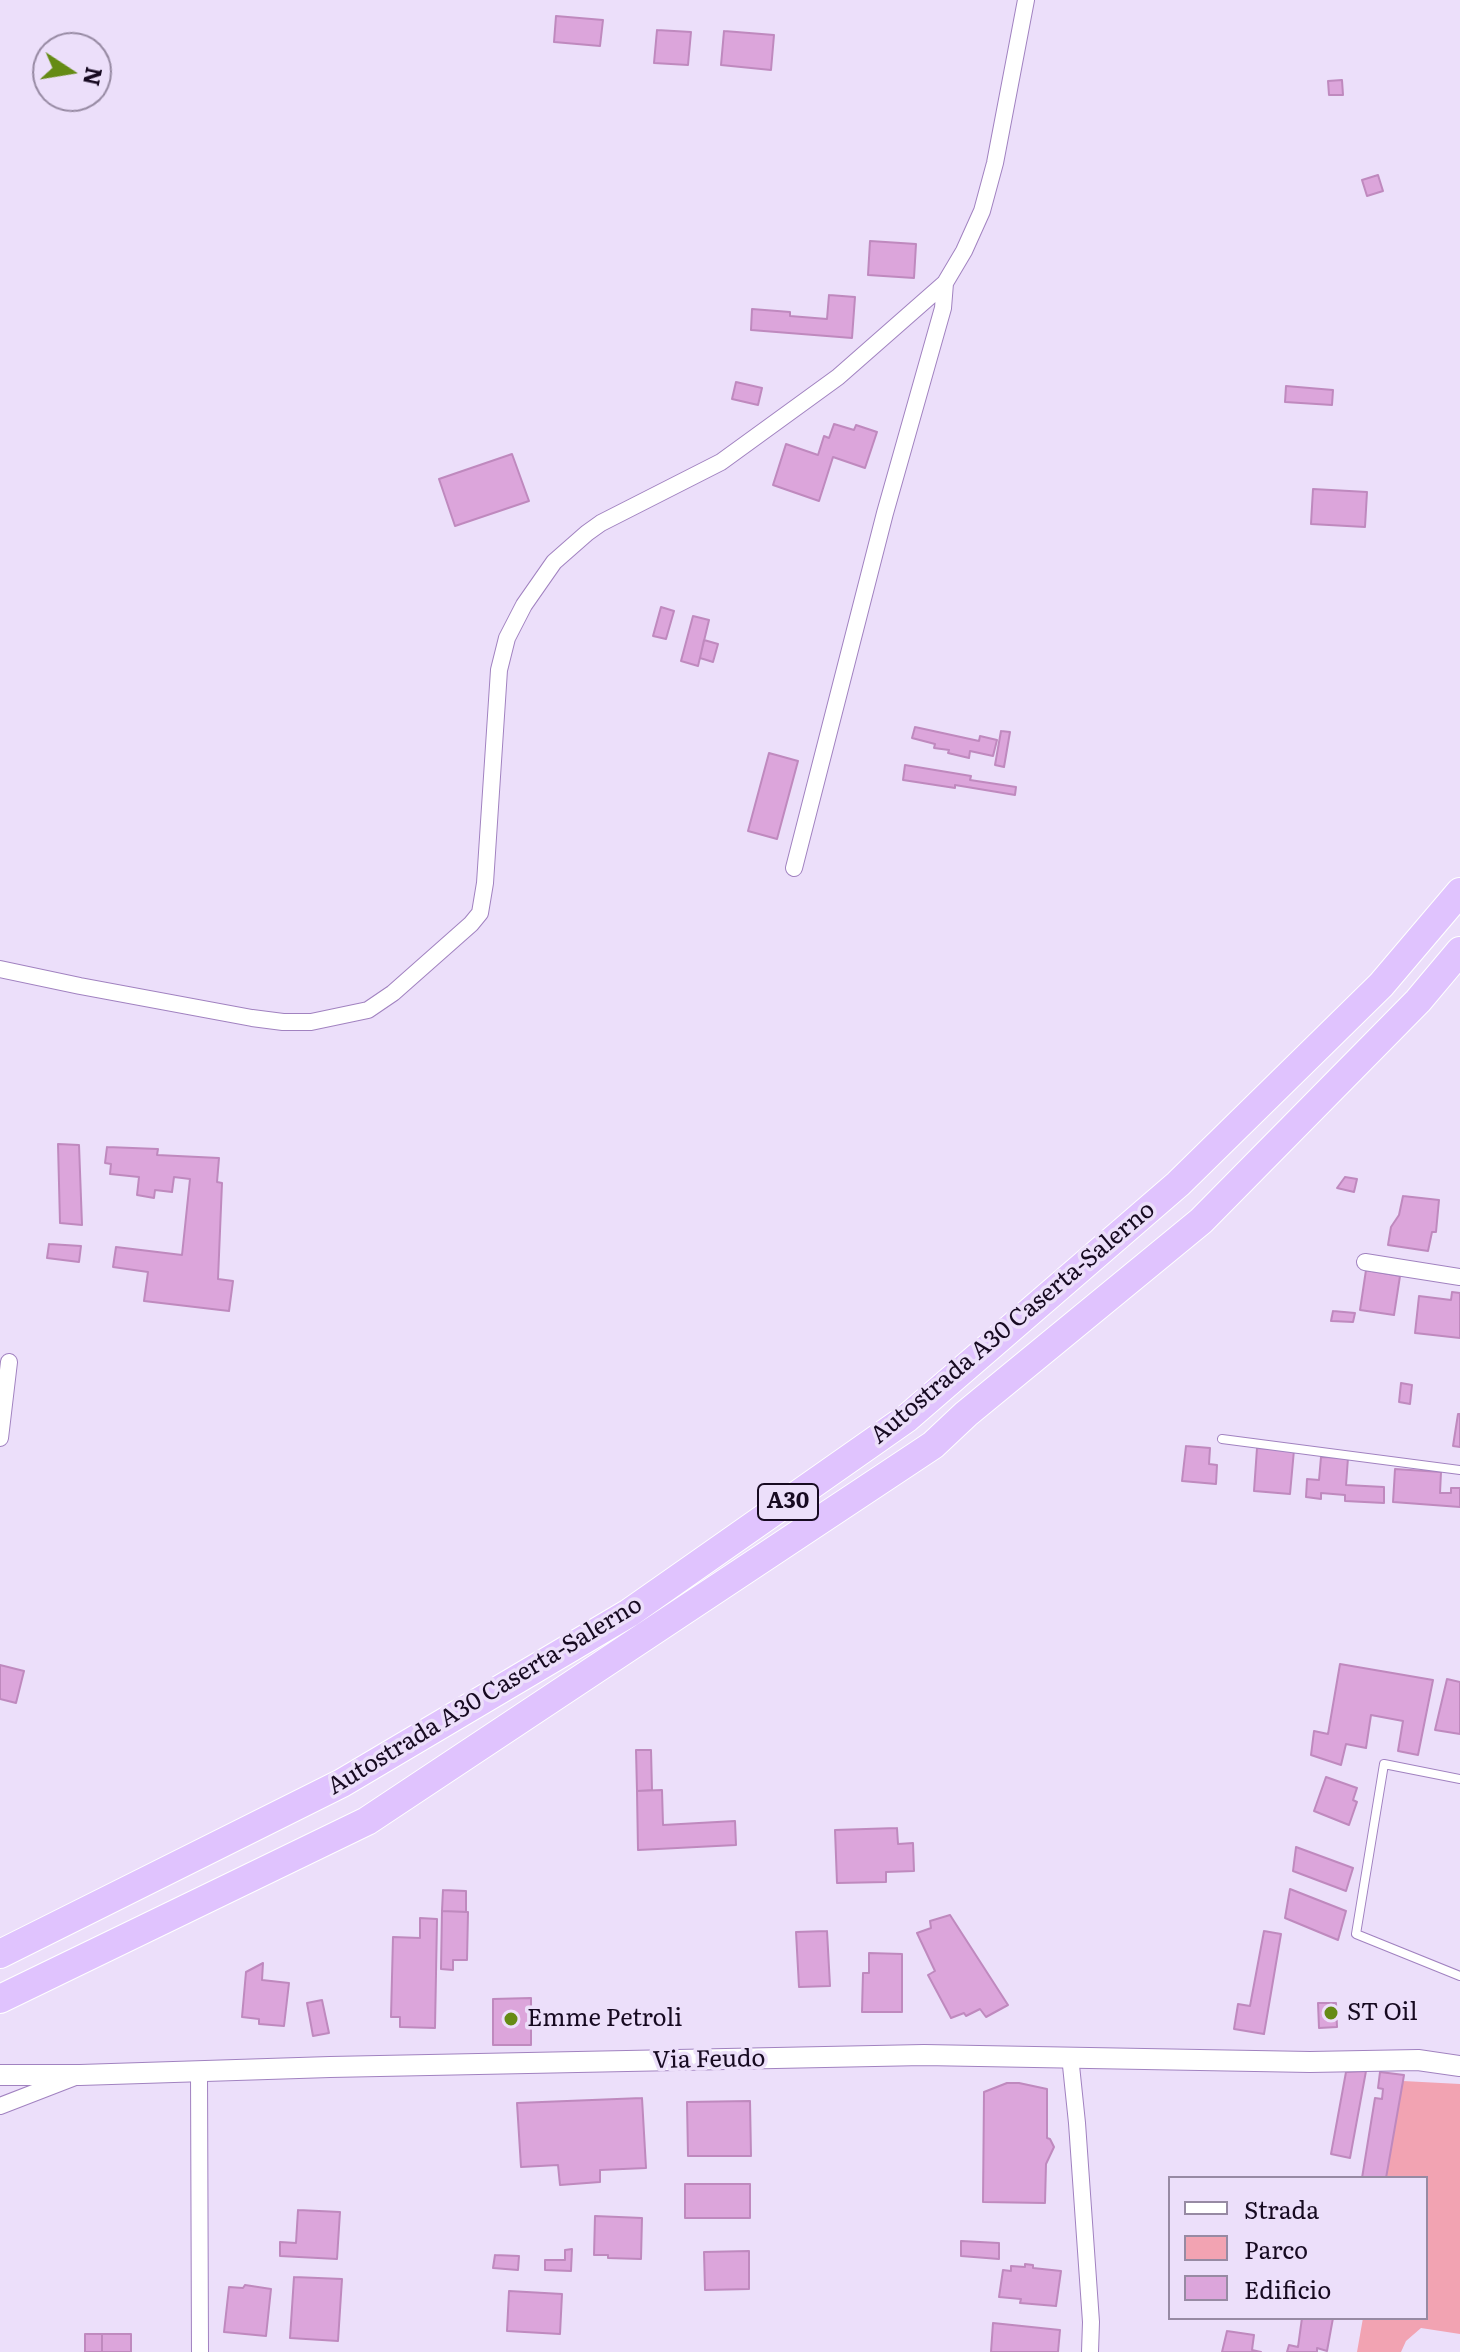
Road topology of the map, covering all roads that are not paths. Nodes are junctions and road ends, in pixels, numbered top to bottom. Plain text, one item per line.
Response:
1 (1026, 0) edge
2 (945, 283) junction
3 (794, 868) dead end
4 (1460, 892) edge
5 (1460, 951) edge
6 (0, 969) edge
7 (1365, 1262) dead end
8 (1460, 1277) edge
9 (9, 1362) dead end
10 (0, 1438) edge
11 (1222, 1439) dead end
12 (1460, 1470) edge
13 (1460, 1779) edge
14 (0, 1954) edge
15 (1460, 1976) edge
16 (0, 1999) edge
17 (1460, 2050) edge
18 (1070, 2056) junction
19 (1418, 2060) junction
20 (1460, 2066) edge
21 (199, 2072) junction
22 (0, 2075) edge
23 (80, 2075) junction
24 (0, 2106) edge
25 (200, 2352) edge
26 (1090, 2352) edge

1 - 2 street
2 - 3 street
2 - 6 street
4 - 14 highway, Autostrada A30 Caserta-Salerno / A30
5 - 16 highway, Autostrada A30 Caserta-Salerno / A30
7 - 8 street
9 - 10 street
11 - 12 lane
13 - 15 lane
17 - 19 street, Via Feudo
18 - 19 street, Via Feudo
18 - 21 street, Via Feudo
18 - 26 street
19 - 20 street, Via Feudo
21 - 23 street, Via Feudo
21 - 25 street
22 - 23 street, Via Feudo
23 - 24 street

